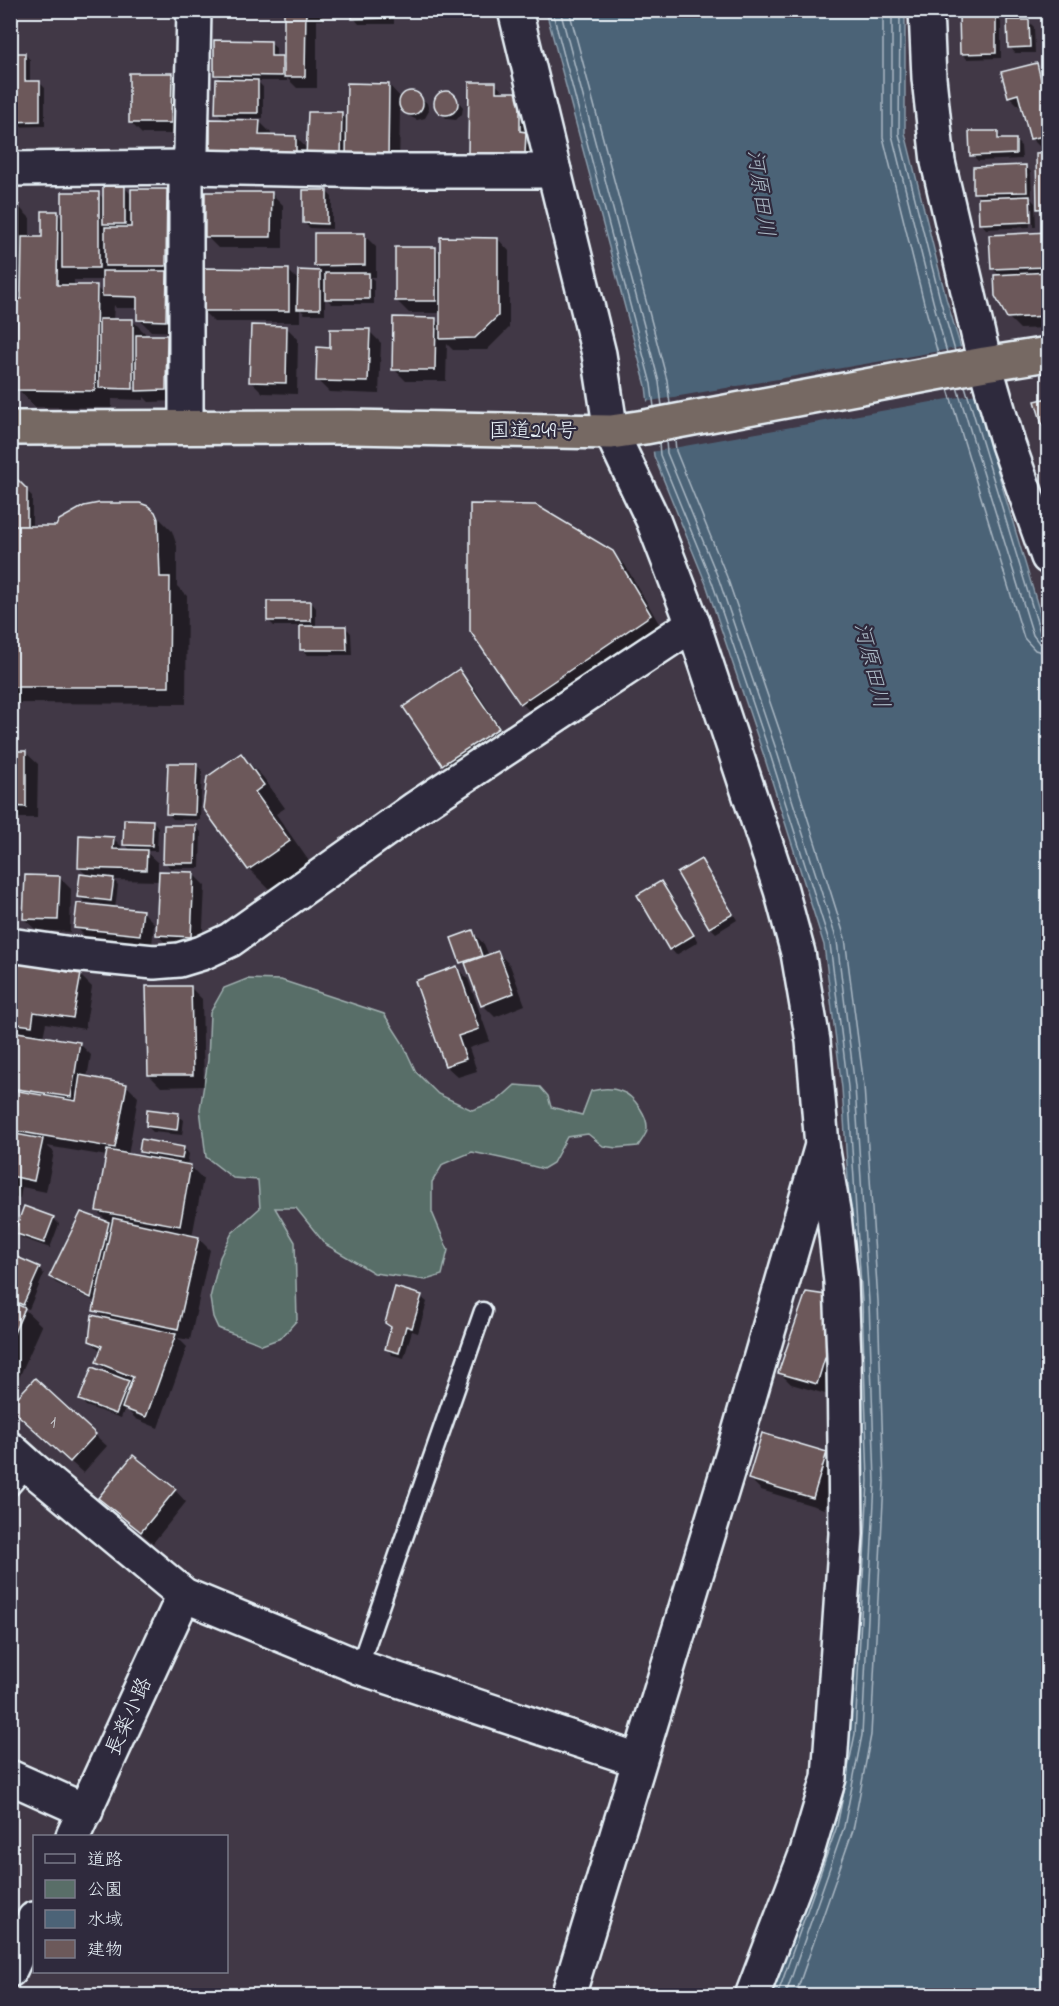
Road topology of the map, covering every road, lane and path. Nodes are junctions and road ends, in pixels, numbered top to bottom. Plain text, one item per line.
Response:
1 (194, 10) edge
2 (515, 10) edge
3 (926, 10) edge
4 (189, 167) junction
5 (10, 169) edge
6 (554, 171) junction
7 (1048, 354) edge
8 (983, 364) junction
9 (186, 426) junction
10 (10, 428) edge
11 (611, 432) junction
12 (1048, 557) edge
13 (693, 624) junction
14 (10, 945) edge
15 (822, 1144) junction
16 (483, 1311) dead end
17 (17, 1468) edge
18 (184, 1595) junction
19 (359, 1667) junction
20 (638, 1760) junction
21 (10, 1777) edge
22 (79, 1824) edge
23 (33, 1921) edge
24 (10, 1970) edge
25 (568, 1995) edge
26 (752, 1995) edge

1 - 4 street
2 - 6 street
3 - 8 street
4 - 5 street
4 - 6 street
4 - 9 street
6 - 11 street
7 - 8 highway, 国道249号
8 - 11 highway, 国道249号
8 - 12 street
9 - 10 highway, 国道249号
9 - 11 highway, 国道249号
11 - 13 street
13 - 14 street
13 - 15 street
15 - 20 street
15 - 26 street
16 - 19 lane
17 - 18 street
18 - 19 street
18 - 22 street, 長楽小路
19 - 20 street
20 - 25 street
21 - 22 street
23 - 24 street

